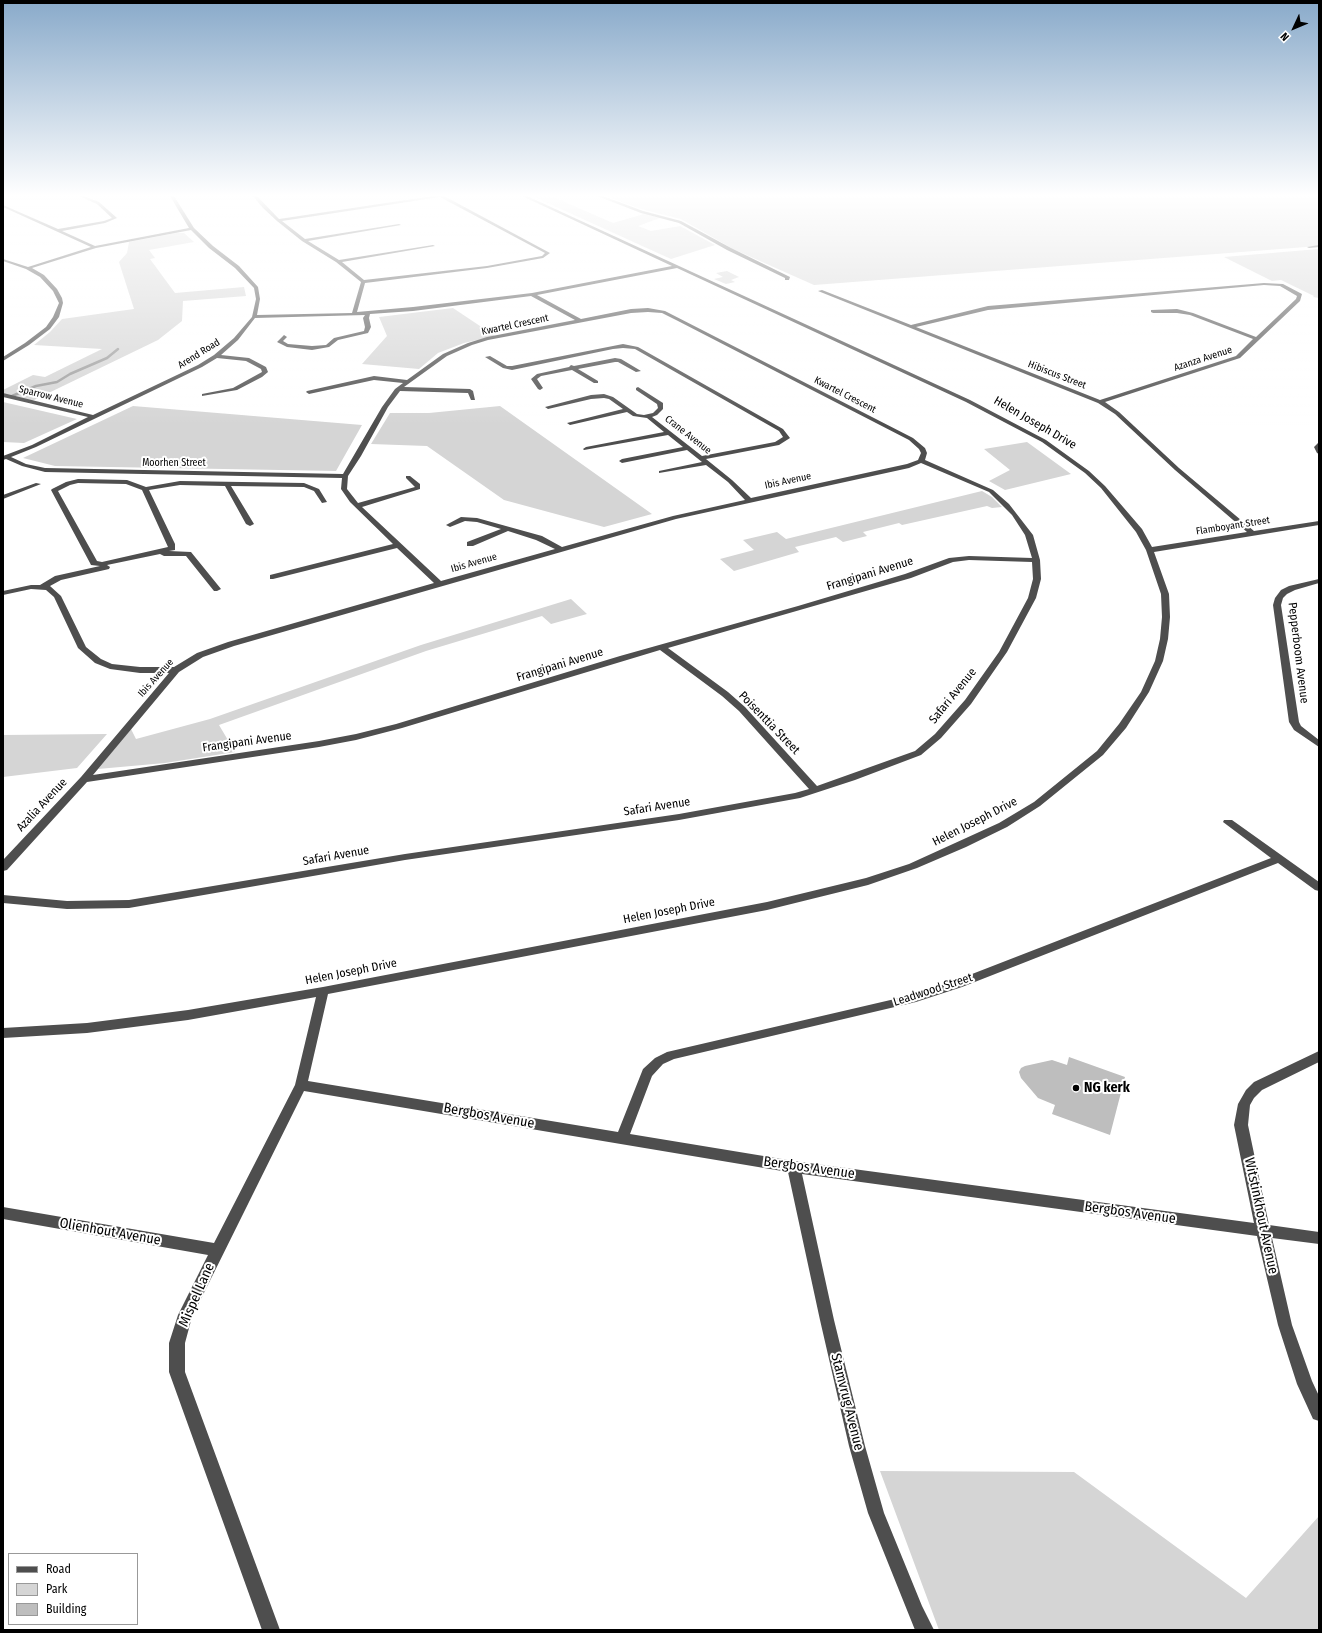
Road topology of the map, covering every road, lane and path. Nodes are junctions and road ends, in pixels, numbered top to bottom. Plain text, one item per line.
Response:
1 (35, 272) edge
2 (242, 272) edge
3 (352, 272) edge
4 (444, 272) edge
5 (648, 272) edge
6 (687, 272) edge
7 (778, 272) edge
8 (787, 279) dead end
9 (363, 282) junction
10 (820, 291) dead end
11 (532, 294) junction
12 (1153, 311) dead end
13 (368, 313) junction
14 (354, 314) junction
15 (254, 317) junction
16 (580, 321) junction
17 (911, 327) junction
18 (284, 337) dead end
19 (1257, 339) junction
20 (216, 356) junction
21 (488, 357) dead end
22 (558, 358) junction
23 (3, 359) edge
24 (574, 368) junction
25 (638, 371) dead end
26 (407, 382) junction
27 (596, 382) dead end
28 (540, 388) dead end
29 (398, 389) junction
30 (638, 390) dead end
31 (309, 392) dead end
32 (3, 394) edge
33 (204, 395) dead end
34 (473, 399) dead end
35 (1100, 402) junction
36 (548, 407) dead end
37 (628, 410) junction
38 (648, 416) junction
39 (94, 417) junction
40 (570, 423) dead end
41 (668, 432) junction
42 (1319, 444) edge
43 (688, 448) junction
44 (586, 450) dead end
45 (1319, 452) edge
46 (4, 458) edge
47 (701, 458) junction
48 (622, 461) dead end
49 (921, 462) junction
50 (707, 463) junction
51 (661, 472) dead end
52 (136, 473) junction
53 (345, 476) junction
54 (408, 477) dead end
55 (127, 482) junction
56 (38, 484) dead end
57 (227, 484) junction
58 (145, 489) junction
59 (3, 497) edge
60 (750, 501) junction
61 (324, 502) dead end
62 (357, 506) junction
63 (1319, 522) edge
64 (250, 524) dead end
65 (450, 525) dead end
66 (508, 529) junction
67 (1253, 534) junction
68 (470, 544) dead end
69 (398, 545) junction
70 (561, 549) junction
71 (1150, 550) junction
72 (1036, 560) junction
73 (273, 577) dead end
74 (1319, 581) edge
75 (440, 585) junction
76 (43, 587) junction
77 (217, 589) dead end
78 (3, 593) edge
79 (662, 648) junction
80 (176, 670) junction
81 (1319, 744) edge
82 (84, 779) junction
83 (815, 790) junction
84 (1228, 822) dead end
85 (1279, 859) junction
86 (3, 867) edge
87 (1319, 887) edge
88 (3, 899) edge
89 (323, 991) junction
90 (3, 1033) edge
91 (1319, 1056) edge
92 (301, 1085) junction
93 (622, 1138) junction
94 (794, 1167) junction
95 (3, 1214) edge
96 (1263, 1230) junction
97 (1319, 1238) edge
98 (218, 1250) junction
99 (1319, 1413) edge
100 (271, 1630) edge
101 (925, 1630) edge

1 - 23 street
2 - 15 street, Arend Road
3 - 9 street
4 - 9 street
5 - 11 street
6 - 71 street, Helen Joseph Drive
7 - 8 street
9 - 14 street
10 - 17 street, Hibiscus Street
11 - 13 street
11 - 16 street
12 - 19 street
13 - 14 street
13 - 18 street
14 - 15 street
15 - 20 street, Arend Road
16 - 26 street, Kwartel Crescent
16 - 49 street, Kwartel Crescent
17 - 19 street, Azanza Avenue
17 - 35 street, Hibiscus Street
19 - 35 street, Azanza Avenue
20 - 33 street
20 - 39 street, Arend Road
21 - 22 street
22 - 24 street
22 - 47 street
24 - 25 street
24 - 27 street
24 - 28 street
26 - 29 street, Kwartel Crescent
26 - 31 street
29 - 34 street
29 - 53 street, Kwartel Crescent
30 - 38 street, Crane Avenue
32 - 39 street, Sparrow Avenue
35 - 67 street, Hibiscus Street
36 - 37 street
37 - 38 street
37 - 40 street
38 - 41 street, Crane Avenue
39 - 46 street, Arend Road
41 - 43 street, Crane Avenue
41 - 44 street
42 - 45 street
43 - 47 street, Crane Avenue
43 - 48 street
46 - 52 street, Moorhen Street
47 - 50 street, Crane Avenue
49 - 60 street, Ibis Avenue
49 - 72 street, Safari Avenue
50 - 51 street
50 - 60 street, Crane Avenue
52 - 53 street, Moorhen Street
52 - 55 street
53 - 62 street
54 - 62 street
55 - 58 street
55 - 58 street
56 - 59 street
57 - 58 street
57 - 61 street
57 - 64 street
60 - 70 street, Ibis Avenue
62 - 69 street
63 - 67 street, Flamboyant Street
65 - 66 street
66 - 68 street
66 - 70 street
67 - 71 street, Flamboyant Street
69 - 73 street
69 - 75 street
70 - 75 street, Ibis Avenue
71 - 89 street, Helen Joseph Drive
72 - 79 street, Frangipani Avenue
72 - 83 street, Safari Avenue
74 - 81 street, Pepperboom Avenue
75 - 80 street, Ibis Avenue
76 - 77 street
76 - 78 street
76 - 80 street
79 - 82 street, Frangipani Avenue
79 - 83 street, Poisenttia Street
80 - 82 street, Ibis Avenue
82 - 86 street, Azalia Avenue
83 - 88 street, Safari Avenue
84 - 85 street
85 - 87 street
85 - 93 street, Leadwood Street
89 - 90 street, Helen Joseph Drive
89 - 92 street, Mispel Lane
91 - 96 street, Witstinkhout Avenue
92 - 93 street, Bergbos Avenue
92 - 98 street, Mispel Lane
93 - 94 street, Bergbos Avenue
94 - 96 street, Bergbos Avenue
94 - 101 street, Stamvrug Avenue
95 - 98 street, Olienhout Avenue
96 - 97 street, Bergbos Avenue
96 - 99 street, Witstinkhout Avenue
98 - 100 street, Mispel Lane

